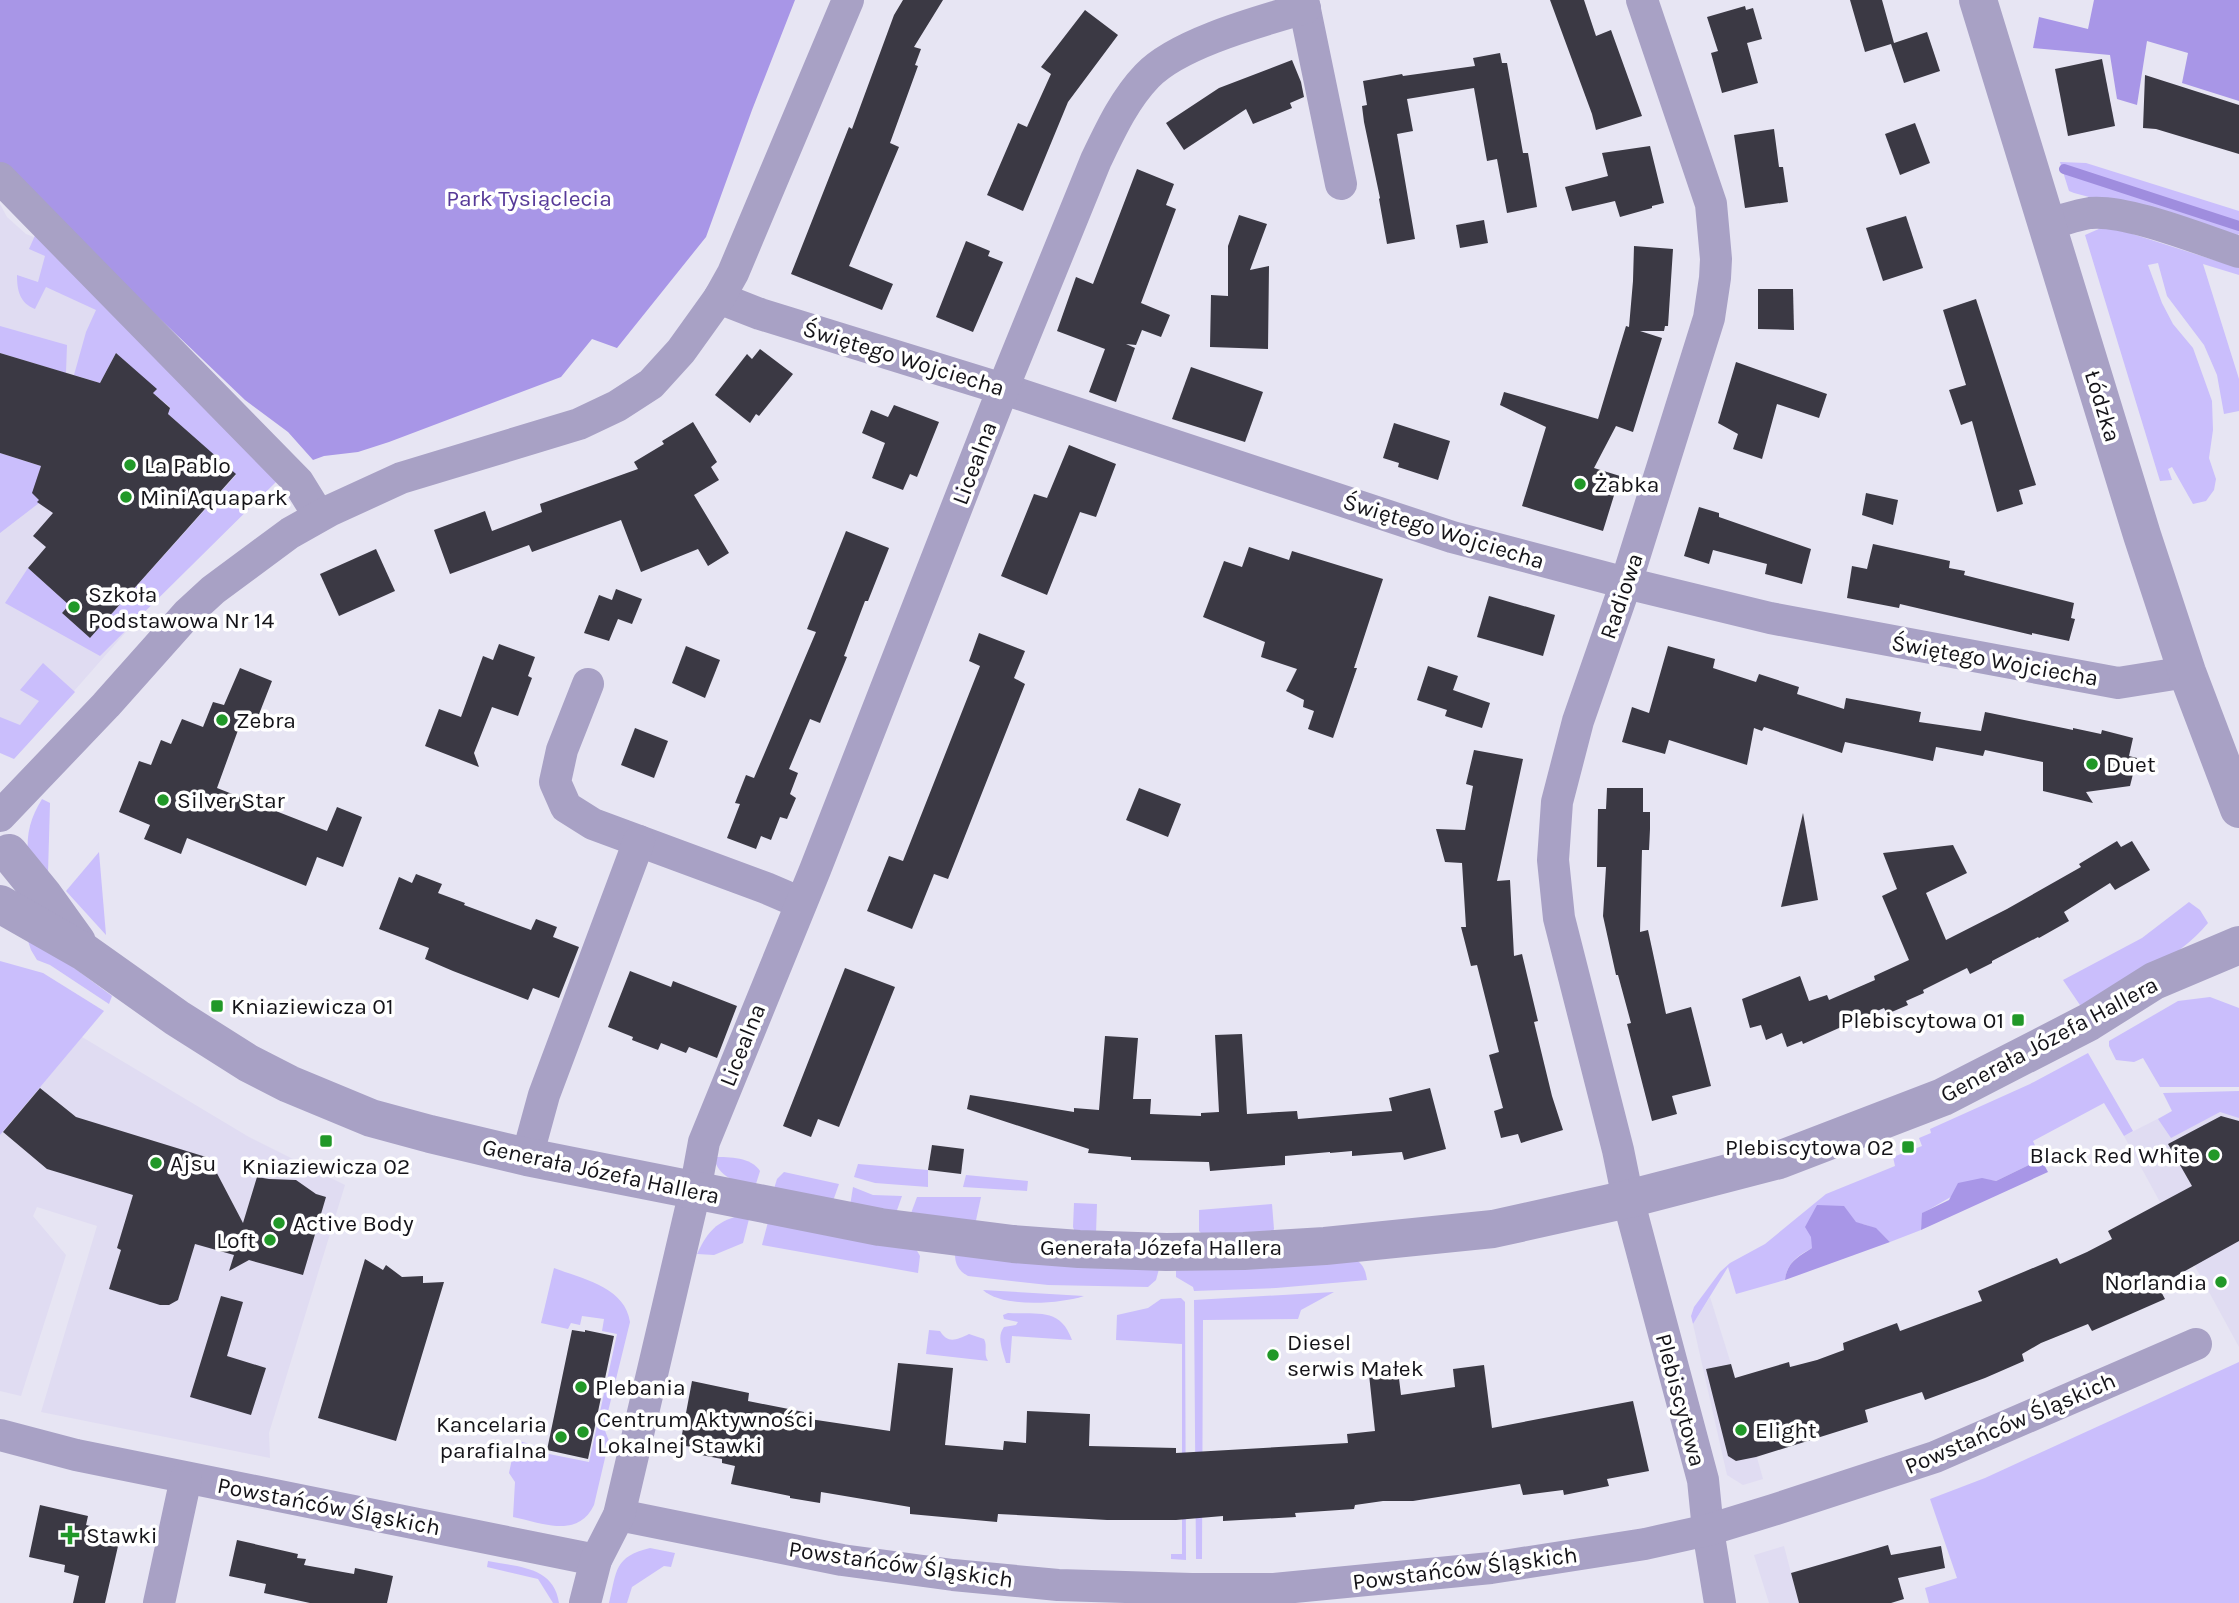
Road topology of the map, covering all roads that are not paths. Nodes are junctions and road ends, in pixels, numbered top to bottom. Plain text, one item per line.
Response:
1 (848, 0) edge
2 (1642, 0) edge
3 (1978, 0) edge
4 (1304, 4) edge
5 (0, 178) edge
6 (1341, 184) dead end
7 (2047, 224) junction
8 (2239, 252) edge
9 (719, 298) junction
10 (1002, 389) junction
11 (319, 516) junction
12 (1626, 583) junction
13 (2187, 672) junction
14 (588, 684) dead end
15 (2239, 809) edge
16 (0, 816) edge
17 (639, 841) junction
18 (3, 855) edge
19 (0, 904) edge
20 (801, 904) junction
21 (2239, 945) edge
22 (84, 952) junction
23 (527, 1157) junction
24 (695, 1191) junction
25 (1628, 1199) junction
26 (2196, 1344) dead end
27 (0, 1435) edge
28 (186, 1478) junction
29 (619, 1515) junction
30 (1708, 1530) junction
31 (596, 1560) junction
32 (159, 1603) edge
33 (585, 1603) edge
34 (1720, 1603) edge

1 - 9 street
2 - 12 street, Radiowa
3 - 7 street, Łódzka
4 - 6 street, Licealna
4 - 10 street, Licealna
5 - 11 street
7 - 8 street
7 - 13 street, Łódzka
9 - 10 street, Świętego Wojciecha
9 - 11 street
10 - 12 street, Świętego Wojciecha
10 - 20 street, Licealna
11 - 16 street
12 - 13 street, Świętego Wojciecha
12 - 25 street, Radiowa
13 - 15 street, Łódzka
14 - 17 street
17 - 20 street
17 - 23 street
18 - 22 street, Generała Józefa Hallera
19 - 22 street, Generała Józefa Hallera
20 - 24 street, Licealna
21 - 25 street, Generała Józefa Hallera
22 - 23 street, Generała Józefa Hallera
23 - 24 street, Generała Józefa Hallera
24 - 25 street, Generała Józefa Hallera
24 - 29 street, Licealna
25 - 30 street, Plebiscytowa
26 - 30 street, Powstańców Śląskich
27 - 28 street, Powstańców Śląskich
28 - 31 street, Powstańców Śląskich
28 - 32 street, Powstańców Śląskich
29 - 30 street, Powstańców Śląskich
29 - 31 street, Licealna
30 - 34 street, Plebiscytowa
31 - 33 street, Licealna

